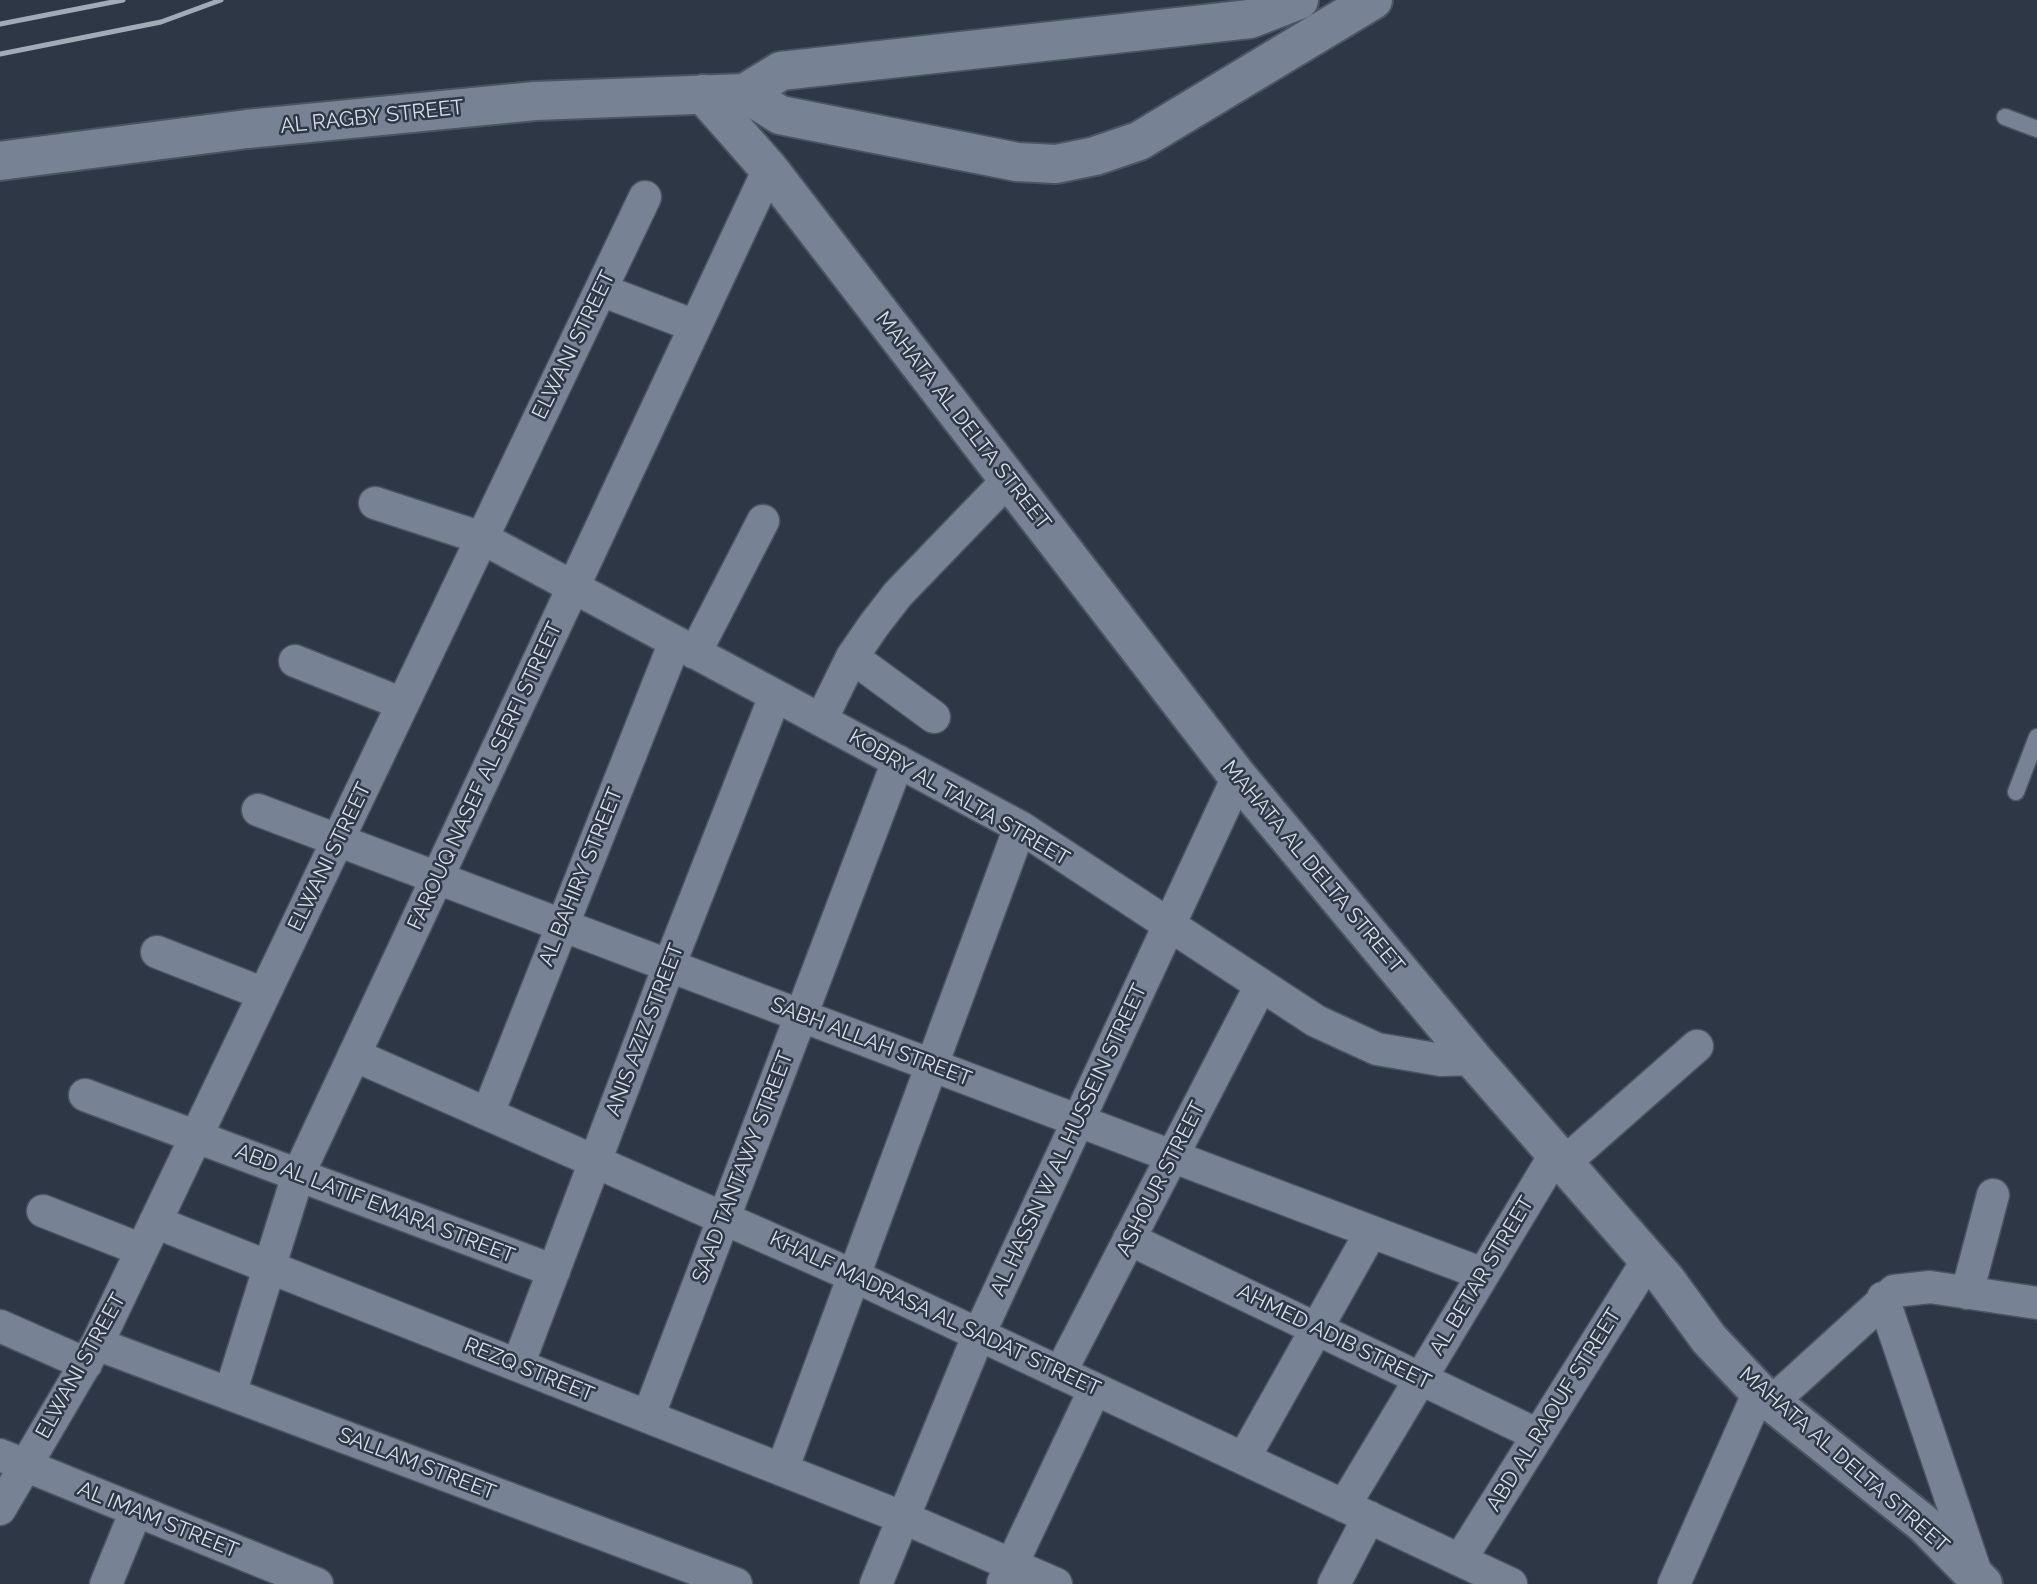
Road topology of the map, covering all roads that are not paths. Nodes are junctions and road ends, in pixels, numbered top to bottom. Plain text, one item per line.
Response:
1 (1299, 0) edge
2 (1373, 0) edge
3 (1250, 19) junction
4 (1254, 73) junction
5 (745, 93) junction
6 (703, 94) junction
7 (2005, 117) dead end
8 (2037, 130) edge
9 (0, 161) edge
10 (769, 169) junction
11 (645, 197) dead end
12 (601, 290) junction
13 (695, 326) junction
14 (1008, 480) junction
15 (375, 503) dead end
16 (763, 521) dead end
17 (482, 538) junction
18 (573, 587) junction
19 (685, 647) junction
20 (852, 657) junction
21 (295, 661) dead end
22 (775, 695) junction
23 (403, 704) junction
24 (934, 717) dead end
25 (821, 720) junction
26 (2037, 737) edge
27 (898, 761) junction
28 (1238, 777) junction
29 (2016, 792) dead end
30 (258, 810) dead end
31 (1020, 827) junction
32 (338, 840) junction
33 (437, 878) junction
34 (562, 925) junction
35 (1170, 925) junction
36 (157, 952) dead end
37 (668, 966) junction
38 (1261, 985) junction
39 (264, 994) junction
40 (800, 1015) junction
41 (1697, 1046) dead end
42 (354, 1055) junction
43 (1473, 1059) junction
44 (931, 1065) junction
45 (85, 1095) dead end
46 (488, 1113) junction
47 (1078, 1120) junction
48 (196, 1137) junction
49 (1172, 1156) junction
50 (1559, 1159) junction
51 (595, 1160) junction
52 (298, 1175) junction
53 (1993, 1195) dead end
54 (43, 1211) dead end
55 (724, 1217) junction
56 (155, 1222) junction
57 (1370, 1232) junction
58 (1129, 1239) junction
59 (142, 1250) junction
60 (1648, 1260) junction
61 (269, 1267) junction
62 (554, 1271) junction
63 (1483, 1274) junction
64 (854, 1276) junction
65 (1967, 1293) junction
66 (1884, 1297) junction
67 (2037, 1303) edge
68 (0, 1326) edge
69 (1316, 1329) junction
70 (979, 1334) junction
71 (91, 1354) junction
72 (518, 1365) junction
73 (1060, 1373) junction
74 (1420, 1379) junction
75 (1095, 1389) junction
76 (230, 1394) junction
77 (1765, 1397) junction
78 (648, 1417) junction
79 (1538, 1436) junction
80 (1244, 1458) junction
81 (13, 1460) edge
82 (782, 1470) junction
83 (0, 1509) edge
84 (136, 1511) junction
85 (1356, 1511) junction
86 (904, 1518) junction
87 (1460, 1560) junction
88 (1007, 1574) edge
89 (1980, 1580) edge
90 (106, 1584) edge
91 (317, 1584) edge
92 (736, 1584) edge
93 (876, 1584) edge
94 (1056, 1584) edge
95 (1334, 1584) edge
96 (1511, 1584) edge
97 (1674, 1584) edge

1 - 3 main road
2 - 4 main road
3 - 4 main road
3 - 5 main road
4 - 5 main road
5 - 6 main road, AL RAGBY STREET
6 - 9 main road, AL RAGBY STREET
6 - 10 main road, MAHATA AL DELTA STREET
7 - 8 lane
10 - 13 street, FAROUQ NASEF AL SERFI STREET
10 - 14 main road, MAHATA AL DELTA STREET
11 - 12 street, ELWANI STREET
12 - 13 street
12 - 17 street, ELWANI STREET
13 - 18 street, FAROUQ NASEF AL SERFI STREET
14 - 20 street
14 - 28 main road, MAHATA AL DELTA STREET
15 - 17 street, KOBRY AL TALTA STREET
16 - 19 street, AL BAHIRY STREET
17 - 18 street, KOBRY AL TALTA STREET
17 - 23 street, ELWANI STREET
18 - 19 street, KOBRY AL TALTA STREET
18 - 33 street, FAROUQ NASEF AL SERFI STREET
19 - 22 street, KOBRY AL TALTA STREET
19 - 34 street, AL BAHIRY STREET
20 - 24 street
20 - 25 street
21 - 23 street
22 - 25 street, KOBRY AL TALTA STREET
22 - 37 street, ANIS AZIZ STREET
23 - 32 street, ELWANI STREET
25 - 27 street, KOBRY AL TALTA STREET
26 - 29 lane
27 - 31 street, KOBRY AL TALTA STREET
27 - 40 street, SAAD TANTAWY STREET
28 - 35 street, AL HASSN W AL HUSSEIN STREET
28 - 43 main road, MAHATA AL DELTA STREET
30 - 32 street, SABH ALLAH STREET
31 - 35 street, KOBRY AL TALTA STREET
31 - 44 street
32 - 33 street, SABH ALLAH STREET
32 - 39 street, ELWANI STREET
33 - 34 street, SABH ALLAH STREET
33 - 42 street, FAROUQ NASEF AL SERFI STREET
34 - 37 street, SABH ALLAH STREET
34 - 46 street, AL BAHIRY STREET
35 - 38 street, KOBRY AL TALTA STREET
35 - 47 street, AL HASSN W AL HUSSEIN STREET
36 - 39 street
37 - 40 street, SABH ALLAH STREET
37 - 51 street, ANIS AZIZ STREET
38 - 43 street, KOBRY AL TALTA STREET
38 - 49 street, ASHOUR STREET
39 - 48 street, ELWANI STREET
40 - 44 street, SABH ALLAH STREET
40 - 55 street, SAAD TANTAWY STREET
41 - 50 street, AL BETAR STREET
42 - 46 street, KHALF MADRASA AL SADAT STREET
42 - 52 street, FAROUQ NASEF AL SERFI STREET
43 - 50 main road, MAHATA AL DELTA STREET
44 - 47 street, SABH ALLAH STREET
44 - 64 street
45 - 48 street, ABD AL LATIF EMARA STREET
46 - 51 street, KHALF MADRASA AL SADAT STREET
47 - 49 street, SABH ALLAH STREET
47 - 70 street, AL HASSN W AL HUSSEIN STREET
48 - 52 street, ABD AL LATIF EMARA STREET
48 - 56 street, ELWANI STREET
49 - 57 street, SABH ALLAH STREET
49 - 58 street, ASHOUR STREET
50 - 60 main road, MAHATA AL DELTA STREET
50 - 63 street, AL BETAR STREET
51 - 55 street, KHALF MADRASA AL SADAT STREET
51 - 62 street, ANIS AZIZ STREET
52 - 61 street, FAROUQ NASEF AL SERFI STREET
52 - 62 street, ABD AL LATIF EMARA STREET
53 - 65 street
54 - 59 street
55 - 64 street, KHALF MADRASA AL SADAT STREET
55 - 78 street, SAAD TANTAWY STREET
56 - 59 street, ELWANI STREET
56 - 61 street, REZQ STREET
57 - 63 street, SABH ALLAH STREET
57 - 69 street
58 - 69 street, AHMED ADIB STREET
58 - 73 street, ASHOUR STREET
59 - 71 street, ELWANI STREET
60 - 77 main road, MAHATA AL DELTA STREET
60 - 79 street, ABD AL RAOUF STREET
61 - 72 street, REZQ STREET
61 - 76 street, FAROUQ NASEF AL SERFI STREET
62 - 72 street, ANIS AZIZ STREET
63 - 74 street, AL BETAR STREET
64 - 70 street, KHALF MADRASA AL SADAT STREET
64 - 82 street
65 - 66 street
65 - 67 street
66 - 77 street
66 - 89 street
68 - 71 street, SALLAM STREET
69 - 74 street, AHMED ADIB STREET
69 - 80 street
70 - 73 street, KHALF MADRASA AL SADAT STREET
70 - 86 street, AL HASSN W AL HUSSEIN STREET
71 - 76 street, SALLAM STREET
71 - 81 street, ELWANI STREET
72 - 78 street, REZQ STREET
73 - 75 street, KHALF MADRASA AL SADAT STREET
74 - 79 street, AHMED ADIB STREET
74 - 85 street, AL BETAR STREET
75 - 80 street, KHALF MADRASA AL SADAT STREET
75 - 88 street
76 - 92 street, SALLAM STREET
77 - 89 main road, MAHATA AL DELTA STREET
77 - 97 street
78 - 82 street, REZQ STREET
79 - 87 street, ABD AL RAOUF STREET
80 - 85 street, KHALF MADRASA AL SADAT STREET
81 - 83 street, ELWANI STREET
81 - 84 street, AL IMAM STREET
82 - 86 street, REZQ STREET
84 - 90 street
84 - 91 street, AL IMAM STREET
85 - 87 street, KHALF MADRASA AL SADAT STREET
85 - 95 street, AL BETAR STREET
86 - 88 street, REZQ STREET
86 - 93 street, AL HASSN W AL HUSSEIN STREET
87 - 96 street, KHALF MADRASA AL SADAT STREET
88 - 94 street, REZQ STREET

